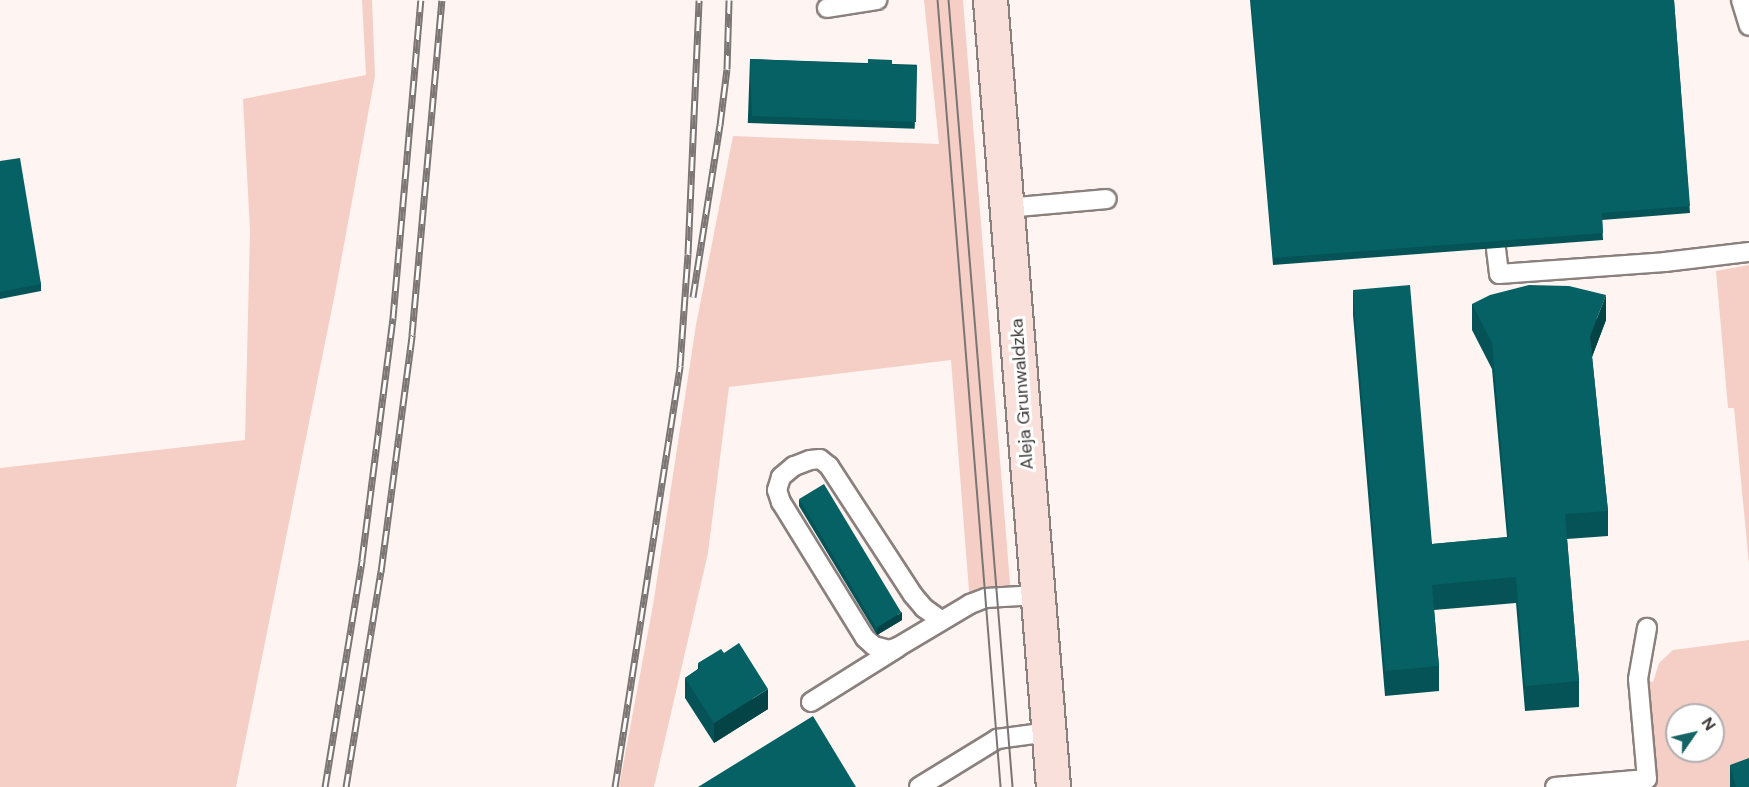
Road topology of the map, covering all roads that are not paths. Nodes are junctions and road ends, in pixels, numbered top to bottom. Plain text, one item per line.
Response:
1 (877, 0) edge
2 (990, 0) edge
3 (1741, 0) edge
4 (827, 8) dead end
5 (1749, 26) edge
6 (1107, 199) dead end
7 (1007, 208) junction
8 (1496, 249) edge
9 (1749, 252) edge
10 (1037, 595) junction
11 (941, 621) junction
12 (1647, 628) dead end
13 (898, 647) junction
14 (811, 702) dead end
15 (1049, 732) junction
16 (919, 787) edge
17 (1053, 787) edge
18 (1555, 787) edge

1 - 4 lane
2 - 7 main road, Aleja Grunwaldzka
3 - 5 lane
6 - 7 lane
7 - 10 main road, Aleja Grunwaldzka
8 - 9 lane
10 - 11 lane
10 - 15 main road, Aleja Grunwaldzka
11 - 13 lane
11 - 13 lane
12 - 18 lane
13 - 14 lane
15 - 16 lane
15 - 17 main road, Aleja Grunwaldzka

